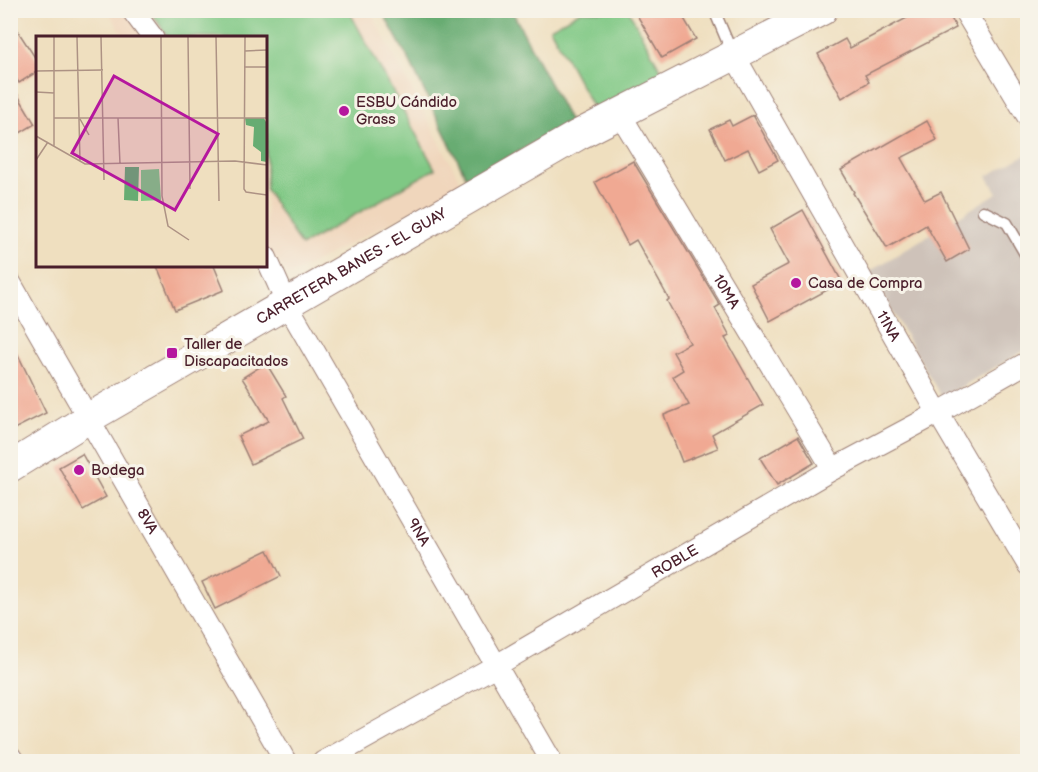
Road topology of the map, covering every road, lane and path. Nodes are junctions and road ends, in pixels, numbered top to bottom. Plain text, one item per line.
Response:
1 (132, 10) edge
2 (714, 10) edge
3 (822, 10) edge
4 (964, 10) edge
5 (152, 36) edge
6 (734, 55) junction
7 (620, 114) junction
8 (1028, 117) edge
9 (983, 211) dead end
10 (267, 259) edge
11 (1028, 259) edge
12 (10, 282) edge
13 (287, 304) junction
14 (1028, 362) edge
15 (938, 413) junction
16 (89, 418) junction
17 (10, 467) edge
18 (833, 470) junction
19 (1028, 565) edge
20 (497, 665) junction
21 (10, 756) edge
22 (14, 762) edge
23 (286, 762) edge
24 (323, 762) edge
25 (552, 762) edge

1 - 5 street
2 - 6 lane
3 - 6 main road, CARRETERA BANES - EL GUAY
4 - 8 street
6 - 7 main road, CARRETERA BANES - EL GUAY
6 - 15 street, 11NA
7 - 13 main road, CARRETERA BANES - EL GUAY
7 - 18 street, 10MA
9 - 11 lane
10 - 13 street, 9NA
12 - 16 street, 8VA
13 - 16 main road, CARRETERA BANES - EL GUAY
13 - 20 street, 9NA
14 - 15 street, ROBLE
15 - 18 street, ROBLE
15 - 19 street, 11NA
16 - 17 main road, CARRETERA BANES - EL GUAY
16 - 23 street, 8VA
18 - 20 street, ROBLE
20 - 24 street, ROBLE
20 - 25 street, 9NA
21 - 22 street

